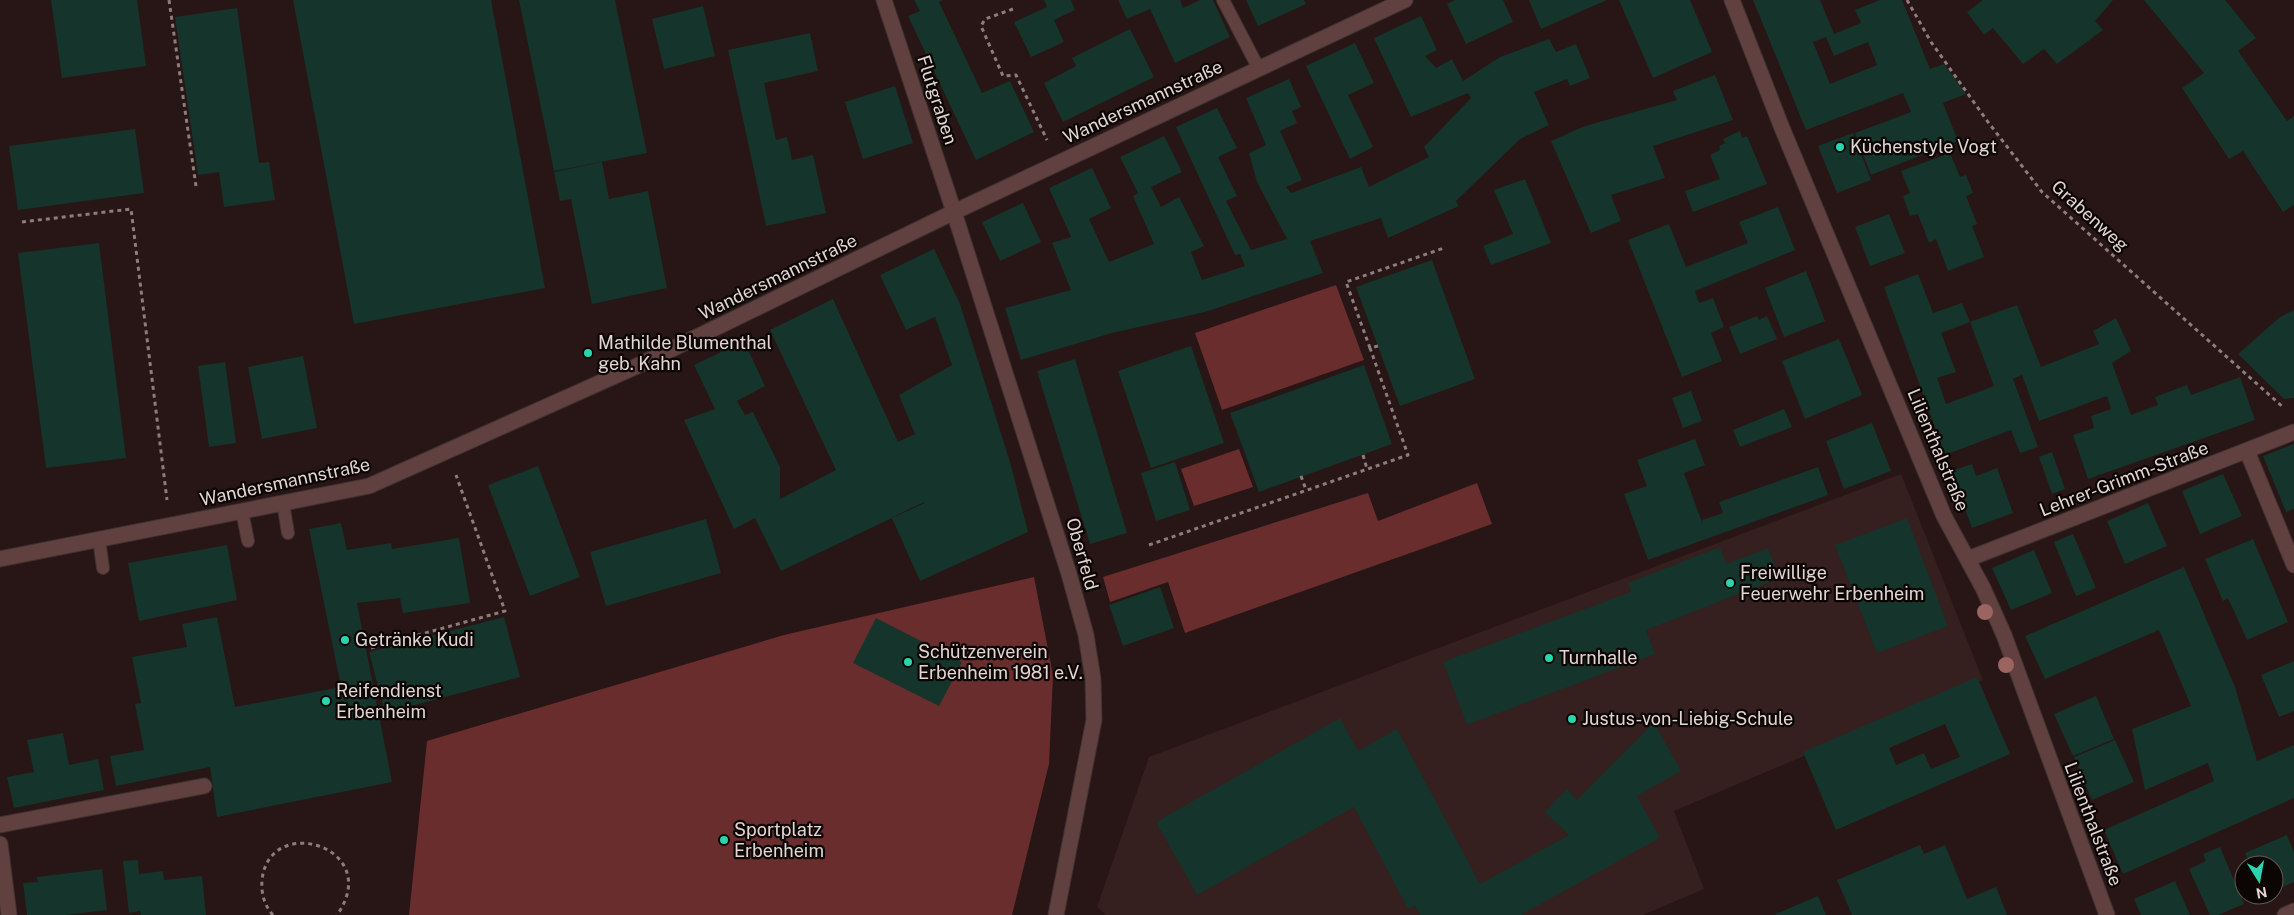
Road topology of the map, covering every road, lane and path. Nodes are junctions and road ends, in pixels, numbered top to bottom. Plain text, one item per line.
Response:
1 (169, 0) edge
2 (884, 0) edge
3 (1223, 0) edge
4 (1405, 0) edge
5 (1732, 0) edge
6 (1907, 0) edge
7 (1013, 9) dead end
8 (1259, 69) junction
9 (1059, 162) junction
10 (196, 186) dead end
11 (954, 212) junction
12 (22, 222) dead end
13 (1444, 248) dead end
14 (1378, 346) dead end
15 (1370, 348) junction
16 (2287, 411) dead end
17 (2294, 432) edge
18 (447, 450) junction
19 (2248, 451) junction
20 (1363, 455) dead end
21 (1367, 469) junction
22 (1301, 476) dead end
23 (1306, 490) junction
24 (283, 503) junction
25 (242, 511) junction
26 (170, 525) junction
27 (288, 533) dead end
28 (99, 539) junction
29 (248, 541) dead end
30 (1149, 545) dead end
31 (0, 559) edge
32 (1968, 559) junction
33 (2294, 565) edge
34 (103, 568) dead end
35 (371, 648) dead end
36 (204, 786) dead end
37 (0, 825) edge
38 (0, 844) edge
39 (2294, 911) edge
40 (9, 915) edge
41 (273, 915) edge
42 (337, 915) edge
43 (1056, 915) edge
44 (2107, 915) edge
45 (2285, 915) edge

1 - 10 path
2 - 11 street, Flutgraben
3 - 8 lane
4 - 8 street, Wandersmannstraße
5 - 32 street, Lilienthalstraße
6 - 16 path, Grabenweg
7 - 9 path
8 - 9 street, Wandersmannstraße
9 - 11 street, Wandersmannstraße
11 - 18 street, Wandersmannstraße
11 - 43 street, Oberfeld
12 - 26 path
13 - 15 path
14 - 15 path
15 - 21 path
17 - 19 street, Lehrer-Grimm-Straße
18 - 24 street, Wandersmannstraße
18 - 35 path
19 - 32 street, Lehrer-Grimm-Straße
19 - 33 street
20 - 21 path
21 - 23 path
22 - 23 path
23 - 30 path
24 - 25 street, Wandersmannstraße
24 - 27 lane
25 - 26 street, Wandersmannstraße
25 - 29 lane
26 - 28 street, Wandersmannstraße
28 - 31 street, Wandersmannstraße
28 - 34 lane
32 - 44 street, Lilienthalstraße
36 - 37 street
38 - 40 street
39 - 45 street
41 - 42 path

